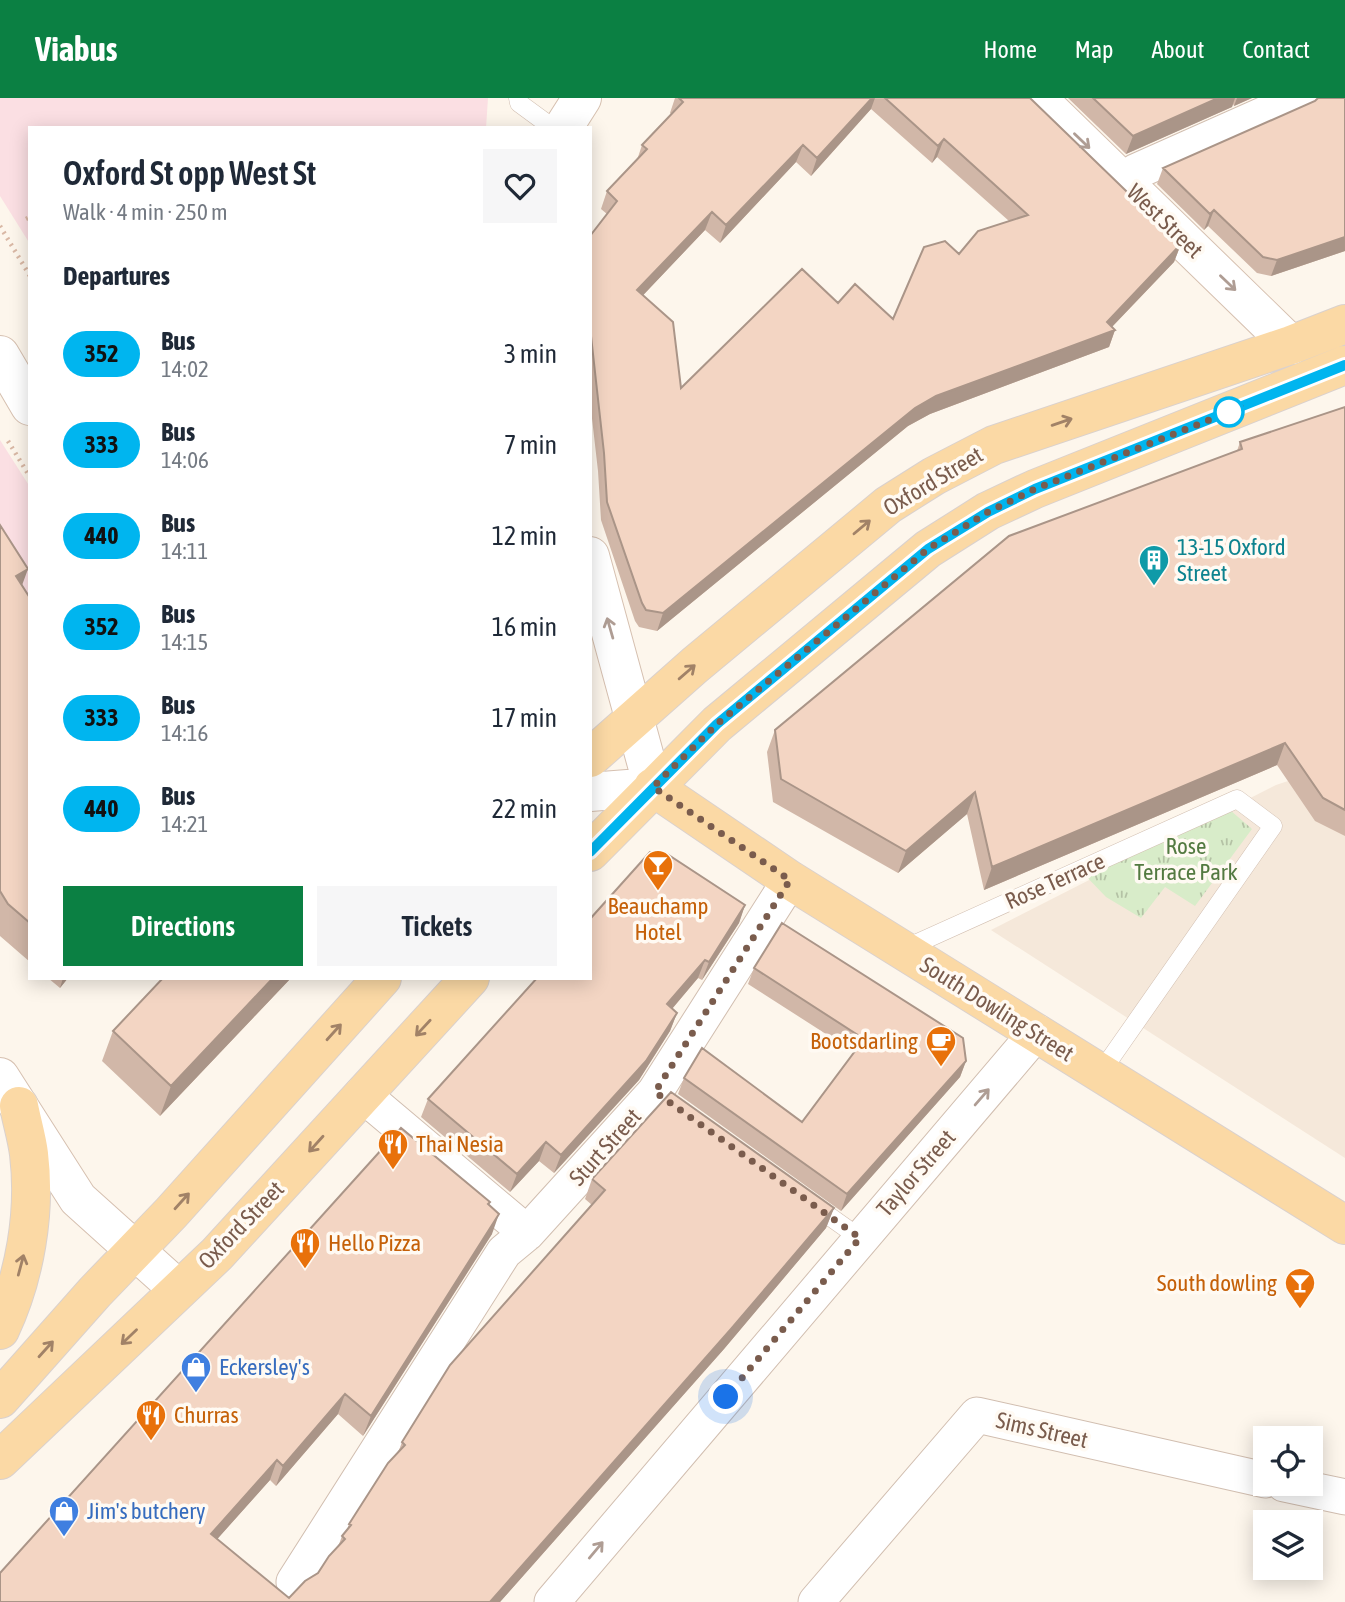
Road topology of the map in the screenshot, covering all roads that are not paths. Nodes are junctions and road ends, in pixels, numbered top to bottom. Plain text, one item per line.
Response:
1 (518, 98) edge
2 (582, 98) edge
3 (1037, 98) edge
4 (1301, 98) edge
5 (550, 126) edge
6 (564, 126) edge
7 (1127, 184) junction
8 (1345, 324) edge
9 (1292, 345) junction
10 (0, 355) edge
11 (1345, 365) edge
12 (28, 403) edge
13 (592, 563) edge
14 (636, 717) junction
15 (592, 756) edge
16 (653, 787) junction
17 (592, 792) edge
18 (592, 850) edge
19 (790, 880) junction
20 (902, 950) junction
21 (380, 980) edge
22 (468, 980) edge
23 (1037, 1032) junction
24 (1101, 1073) junction
25 (9, 1091) edge
26 (362, 1094) junction
27 (803, 1198) edge
28 (1345, 1225) edge
29 (527, 1233) junction
30 (860, 1238) junction
31 (135, 1251) junction
32 (178, 1289) junction
33 (0, 1330) edge
34 (0, 1399) edge
35 (0, 1460) edge
36 (1253, 1477) edge
37 (1323, 1492) edge
38 (1345, 1497) edge
39 (294, 1582) dead end
40 (552, 1602) edge
41 (816, 1602) edge

1 - 5 lane
2 - 6 main road
3 -> 7 main road, West Street
4 - 7 street
7 -> 9 main road, West Street
8 - 9 main road, Oxford Street
14 -> 9 main road, Oxford Street
10 - 12 main road
11 - 16 main road
14 -> 13 main road
14 - 15 main road, Oxford Street
14 - 16 main road
16 - 17 main road
16 - 18 main road
16 - 19 main road, South Dowling Street
19 - 20 main road, South Dowling Street
19 - 29 street, Sturt Street
20 - 23 main road, South Dowling Street
20 - 24 lane, Rose Terrace
31 -> 21 main road
22 -> 26 main road, Oxford Street
23 - 24 main road, South Dowling Street
30 -> 23 street, Taylor Street
24 - 28 main road, South Dowling Street
25 - 31 main road
33 -> 25 main road
26 - 29 street
26 -> 32 main road, Oxford Street
27 - 30 lane
29 - 39 street, Sturt Street
40 -> 30 street, Taylor Street
31 - 32 main road
34 -> 31 main road
32 -> 35 main road, Oxford Street
36 - 41 street, Sims Street
37 - 38 street

